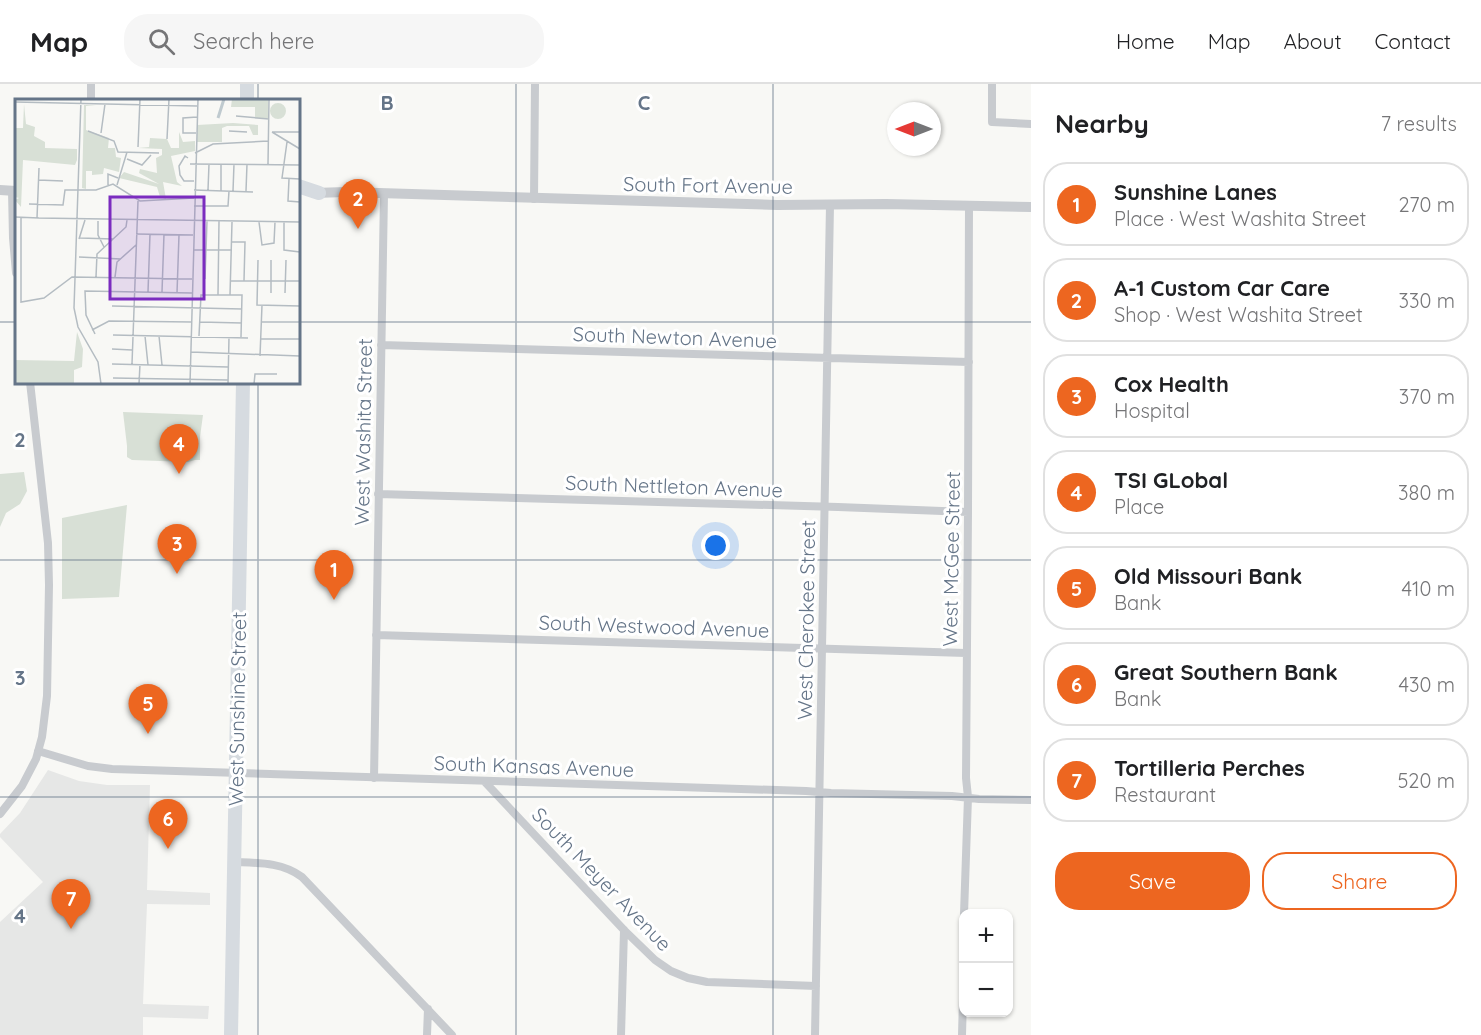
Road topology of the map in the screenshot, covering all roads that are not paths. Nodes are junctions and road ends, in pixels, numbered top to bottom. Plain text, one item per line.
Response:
1 (92, 84) edge
2 (536, 84) edge
3 (992, 84) edge
4 (91, 99) edge
5 (1031, 124) edge
6 (300, 187) edge
7 (0, 190) edge
8 (14, 191) edge
9 (300, 193) edge
10 (319, 193) junction
11 (384, 194) junction
12 (534, 199) junction
13 (830, 205) junction
14 (969, 205) junction
15 (1031, 207) edge
16 (15, 261) edge
17 (381, 345) junction
18 (827, 358) junction
19 (969, 362) junction
20 (30, 384) edge
21 (243, 384) edge
22 (378, 494) junction
23 (824, 507) junction
24 (968, 512) junction
25 (376, 635) junction
26 (822, 648) junction
27 (966, 653) junction
28 (38, 751) junction
29 (236, 772) junction
30 (374, 778) junction
31 (484, 781) junction
32 (819, 792) junction
33 (968, 797) junction
34 (1031, 800) edge
35 (0, 814) edge
36 (234, 862) junction
37 (964, 909) edge
38 (624, 930) junction
39 (963, 963) edge
40 (816, 986) junction
41 (428, 1009) junction
42 (231, 1035) edge
43 (428, 1035) edge
44 (452, 1035) edge
45 (621, 1035) edge
46 (815, 1035) edge
47 (962, 1035) edge

1 - 4 street
2 - 12 street
3 - 5 street
6 - 10 main road
7 - 8 street
8 - 16 street
9 - 10 street, South Fort Avenue
10 - 11 street, South Fort Avenue
11 - 12 street, South Fort Avenue
11 - 17 street, West Washita Street
12 - 13 street, South Fort Avenue
13 - 14 street, South Fort Avenue
13 - 18 street, West Cherokee Street
14 - 15 street, South Fort Avenue
14 - 19 street, West McGee Street
17 - 18 street, South Newton Avenue
17 - 22 street, West Washita Street
18 - 19 street, South Newton Avenue
18 - 23 street, West Cherokee Street
19 - 24 street, West McGee Street
20 - 28 street
21 - 29 main road, West Sunshine Street
22 - 23 street, South Nettleton Avenue
22 - 25 street, West Washita Street
23 - 24 street, South Nettleton Avenue
23 - 26 street, West Cherokee Street
24 - 27 street, West McGee Street
25 - 26 street, South Westwood Avenue
25 - 30 street, West Washita Street
26 - 27 street, South Westwood Avenue
26 - 32 street, West Cherokee Street
27 - 33 street, West McGee Street
28 - 29 street, South Kansas Avenue
28 - 35 street
29 - 30 street, South Kansas Avenue
29 - 36 main road, West Sunshine Street
30 - 31 street, South Kansas Avenue
31 - 32 street, South Kansas Avenue
31 - 38 street, South Meyer Avenue
32 - 33 street, South Kansas Avenue
32 - 40 street, West Cherokee Street
33 - 34 street, South Kansas Avenue
33 - 37 street, West McGee Street
36 - 41 street
36 - 42 main road, West Sunshine Street
38 - 40 street, South Meyer Avenue
38 - 45 street
39 - 47 street
40 - 46 street, West Cherokee Street
41 - 43 street
41 - 44 street

